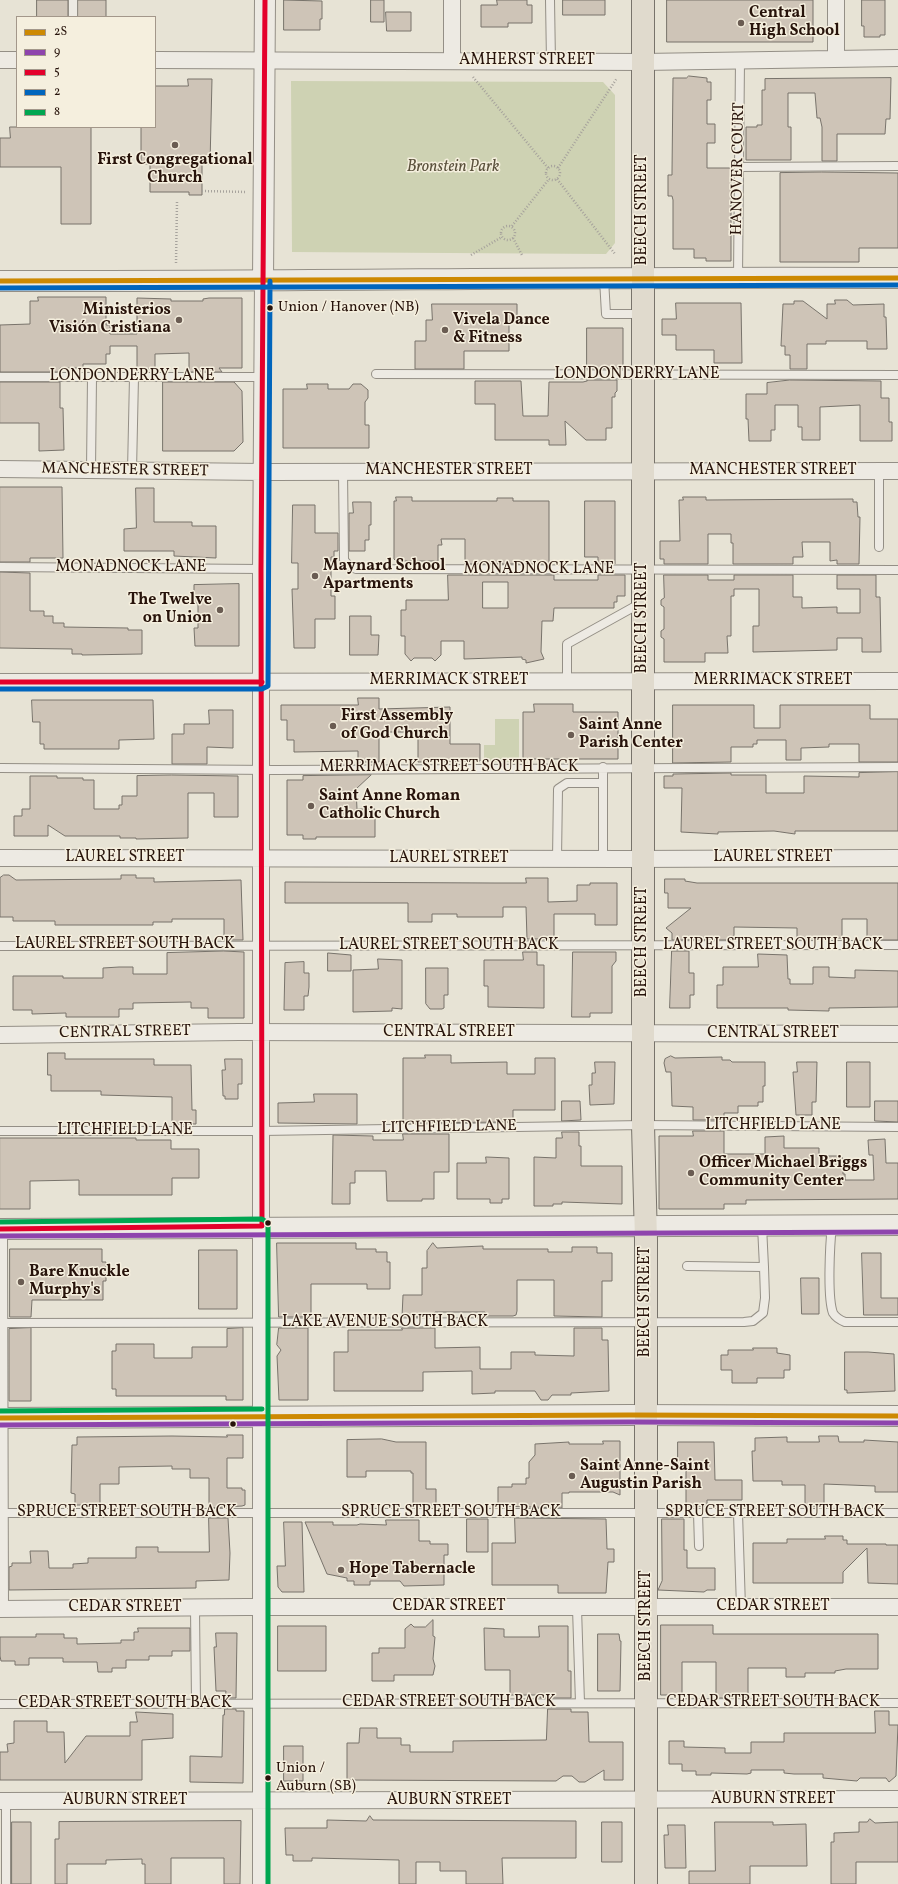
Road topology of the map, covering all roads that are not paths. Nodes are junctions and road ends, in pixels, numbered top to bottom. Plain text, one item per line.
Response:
1 (73, 0) edge
2 (265, 0) edge
3 (452, 0) edge
4 (550, 0) edge
5 (643, 0) edge
6 (836, 0) edge
7 (73, 16) edge
8 (898, 58) edge
9 (836, 59) junction
10 (0, 60) edge
11 (16, 60) edge
12 (156, 60) edge
13 (740, 60) junction
14 (265, 61) junction
15 (452, 61) junction
16 (551, 62) junction
17 (643, 62) junction
18 (898, 166) edge
19 (739, 167) junction
20 (738, 277) junction
21 (643, 278) junction
22 (898, 278) edge
23 (604, 279) junction
24 (0, 281) edge
25 (263, 281) junction
26 (643, 314) junction
27 (376, 374) dead end
28 (898, 374) edge
29 (643, 375) junction
30 (0, 377) edge
31 (92, 377) junction
32 (134, 377) junction
33 (263, 377) junction
34 (0, 470) edge
35 (91, 470) junction
36 (132, 471) junction
37 (343, 471) junction
38 (643, 471) junction
39 (879, 471) junction
40 (898, 471) edge
41 (263, 472) junction
42 (879, 547) dead end
43 (0, 567) edge
44 (261, 568) junction
45 (643, 570) junction
46 (898, 570) edge
47 (643, 602) junction
48 (567, 681) junction
49 (643, 681) junction
50 (898, 681) edge
51 (0, 682) edge
52 (262, 682) junction
53 (603, 767) junction
54 (643, 767) junction
55 (898, 767) edge
56 (0, 768) edge
57 (262, 770) junction
58 (603, 783) junction
59 (0, 858) edge
60 (262, 858) junction
61 (898, 858) edge
62 (557, 859) junction
63 (603, 859) junction
64 (643, 859) junction
65 (262, 945) junction
66 (898, 945) edge
67 (0, 946) edge
68 (643, 946) junction
69 (262, 1032) junction
70 (643, 1034) junction
71 (898, 1034) edge
72 (0, 1035) edge
73 (643, 1125) junction
74 (898, 1127) edge
75 (0, 1131) edge
76 (262, 1131) junction
77 (832, 1225) junction
78 (898, 1225) edge
79 (262, 1226) junction
80 (646, 1226) junction
81 (762, 1226) junction
82 (2, 1229) edge
83 (687, 1266) dead end
84 (764, 1267) junction
85 (646, 1322) junction
86 (898, 1322) edge
87 (3, 1323) junction
88 (262, 1323) junction
89 (646, 1415) junction
90 (262, 1416) junction
91 (898, 1416) edge
92 (2, 1418) edge
93 (4, 1513) junction
94 (262, 1513) junction
95 (646, 1513) junction
96 (698, 1513) junction
97 (738, 1513) junction
98 (898, 1513) edge
99 (699, 1546) dead end
100 (2, 1569) edge
101 (262, 1607) junction
102 (898, 1607) edge
103 (195, 1608) junction
104 (577, 1608) junction
105 (646, 1608) junction
106 (741, 1608) junction
107 (2, 1609) edge
108 (196, 1703) junction
109 (261, 1703) junction
110 (580, 1703) junction
111 (0, 1704) edge
112 (647, 1704) junction
113 (898, 1704) edge
114 (898, 1799) edge
115 (646, 1800) junction
116 (3, 1801) edge
117 (260, 1801) junction
118 (6, 1884) edge
119 (260, 1884) edge
120 (646, 1884) edge

1 - 7 lane
2 - 14 street
3 - 15 street
4 - 16 lane
5 - 17 main road, BEECH STREET
6 - 9 street
8 - 9 street, AMHERST STREET
9 - 13 street, AMHERST STREET
10 - 11 street
12 - 14 street, AMHERST STREET
13 - 17 street, AMHERST STREET
13 - 19 lane, HANOVER COURT
14 - 15 street, AMHERST STREET
14 - 25 street
15 - 16 street, AMHERST STREET
16 - 17 street, AMHERST STREET
17 - 21 main road, BEECH STREET
18 - 19 lane
19 - 20 lane, HANOVER COURT
20 - 21 street
20 - 22 street
21 - 23 street
21 - 26 main road, BEECH STREET
23 - 25 street
23 - 26 lane
24 - 25 street
25 - 33 street
26 - 29 main road, BEECH STREET
27 - 29 lane, LONDONDERRY LANE
28 - 29 lane, LONDONDERRY LANE
29 - 38 main road, BEECH STREET
30 - 31 lane, LONDONDERRY LANE
31 - 32 lane, LONDONDERRY LANE
31 - 35 lane
32 - 33 lane, LONDONDERRY LANE
32 - 36 lane
33 - 41 street
34 - 35 street, MANCHESTER STREET
35 - 36 street, MANCHESTER STREET
36 - 41 street, MANCHESTER STREET
37 - 38 street, MANCHESTER STREET
37 - 41 street, MANCHESTER STREET
37 - 45 lane, MONADNOCK LANE
38 - 39 street, MANCHESTER STREET
38 - 45 main road, BEECH STREET
39 - 40 street, MANCHESTER STREET
39 - 42 lane
41 - 44 street
43 - 44 lane, MONADNOCK LANE
44 - 52 street
45 - 46 lane, MONADNOCK LANE
45 - 47 main road, BEECH STREET
47 - 48 lane
47 - 49 main road, BEECH STREET
48 - 49 street, MERRIMACK STREET
48 - 52 street, MERRIMACK STREET
49 - 50 street, MERRIMACK STREET
49 - 54 main road, BEECH STREET
51 - 52 street, MERRIMACK STREET
52 - 57 street
53 - 54 lane, MERRIMACK STREET SOUTH BACK
53 - 57 lane, MERRIMACK STREET SOUTH BACK
53 - 58 lane
54 - 55 lane, MERRIMACK STREET SOUTH BACK
54 - 64 main road, BEECH STREET
56 - 57 lane, MERRIMACK STREET SOUTH BACK
57 - 60 street
58 - 62 lane
58 - 63 lane
59 - 60 street, LAUREL STREET
60 - 62 street, LAUREL STREET
60 - 65 street
61 - 64 street, LAUREL STREET
62 - 63 street, LAUREL STREET
63 - 64 street, LAUREL STREET
64 - 68 main road, BEECH STREET
65 - 67 lane, LAUREL STREET SOUTH BACK
65 - 68 lane, LAUREL STREET SOUTH BACK
65 - 69 street
66 - 68 lane, LAUREL STREET SOUTH BACK
68 - 70 main road, BEECH STREET
69 - 70 street, CENTRAL STREET
69 - 72 street, CENTRAL STREET
69 - 76 street
70 - 71 street, CENTRAL STREET
70 - 73 main road, BEECH STREET
73 - 74 lane, LITCHFIELD LANE
73 - 76 lane, LITCHFIELD LANE
73 - 80 main road, BEECH STREET
75 - 76 lane, LITCHFIELD LANE
76 - 79 street
77 - 78 street
77 - 81 street
77 - 86 lane
79 - 80 street
79 - 82 street
79 - 88 street
80 - 81 street
80 - 85 main road, BEECH STREET
81 - 84 lane
82 - 87 lane
83 - 84 lane
84 - 85 lane, LAKE AVENUE SOUTH BACK
85 - 88 lane, LAKE AVENUE SOUTH BACK
85 - 89 main road, BEECH STREET
87 - 88 lane, LAKE AVENUE SOUTH BACK
87 - 92 lane
88 - 90 street
89 - 90 street
89 - 91 street
89 - 95 main road, BEECH STREET
90 - 92 street
90 - 94 street
92 - 93 lane
93 - 94 lane, SPRUCE STREET SOUTH BACK
93 - 100 lane
94 - 95 lane, SPRUCE STREET SOUTH BACK
94 - 101 street
95 - 96 lane, SPRUCE STREET SOUTH BACK
95 - 105 main road, BEECH STREET
96 - 97 lane, SPRUCE STREET SOUTH BACK
96 - 99 lane
97 - 98 lane, SPRUCE STREET SOUTH BACK
97 - 106 lane
100 - 107 lane
101 - 103 street, CEDAR STREET
101 - 104 street, CEDAR STREET
101 - 109 street
102 - 106 street, CEDAR STREET
103 - 107 street, CEDAR STREET
103 - 108 lane
104 - 105 street, CEDAR STREET
104 - 110 lane
105 - 106 street, CEDAR STREET
105 - 112 main road, BEECH STREET
108 - 109 lane, CEDAR STREET SOUTH BACK
108 - 111 lane, CEDAR STREET SOUTH BACK
109 - 110 lane, CEDAR STREET SOUTH BACK
109 - 117 street
110 - 112 lane, CEDAR STREET SOUTH BACK
112 - 113 lane, CEDAR STREET SOUTH BACK
112 - 115 main road, BEECH STREET
114 - 115 street, AUBURN STREET
115 - 117 street, AUBURN STREET
115 - 120 main road, BEECH STREET
116 - 117 street, AUBURN STREET
116 - 118 lane
117 - 119 street

